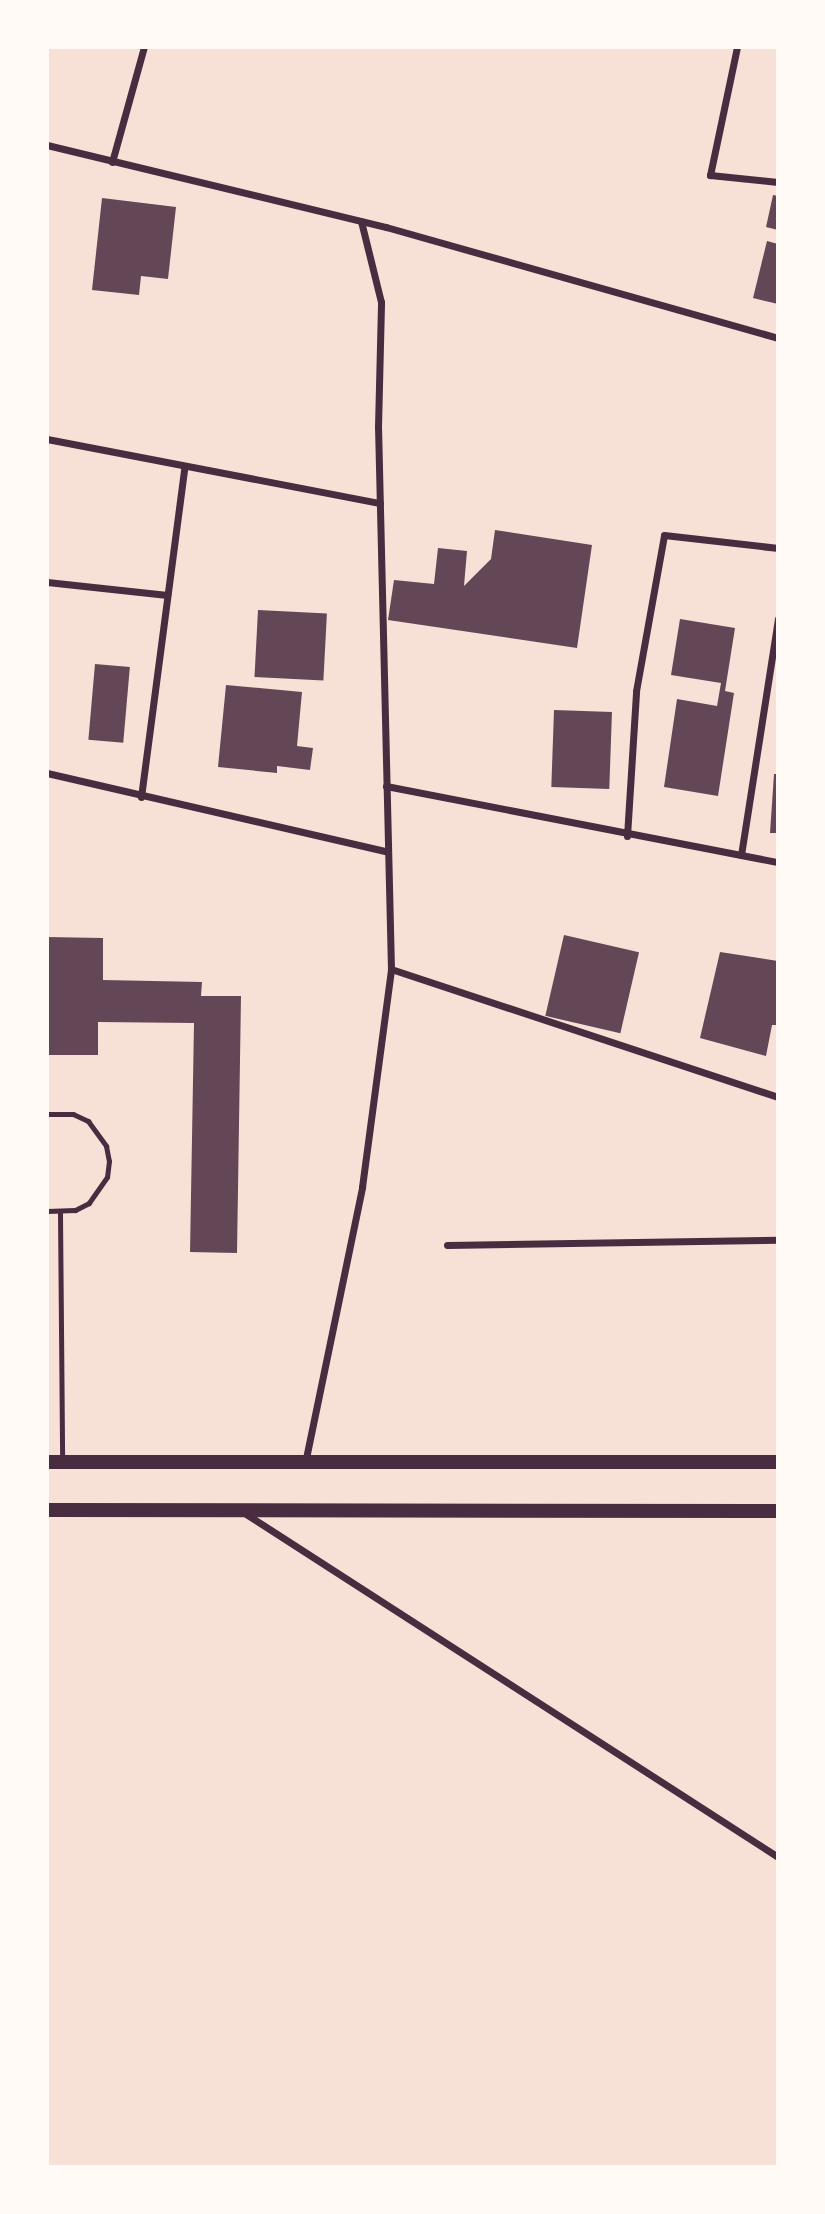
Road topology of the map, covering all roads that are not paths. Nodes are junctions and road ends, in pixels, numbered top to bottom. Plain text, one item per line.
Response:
1 (144, 47) edge
2 (737, 47) edge
3 (47, 145) edge
4 (112, 162) junction
5 (778, 182) edge
6 (362, 221) junction
7 (778, 338) edge
8 (47, 439) edge
9 (184, 469) junction
10 (380, 503) junction
11 (778, 548) edge
12 (47, 582) edge
13 (167, 595) junction
14 (778, 619) edge
15 (47, 773) edge
16 (386, 786) junction
17 (141, 797) junction
18 (627, 836) junction
19 (388, 852) junction
20 (741, 855) junction
21 (778, 862) edge
22 (391, 969) junction
23 (778, 1097) edge
24 (47, 1114) edge
25 (47, 1211) edge
26 (60, 1213) junction
27 (778, 1240) edge
28 (447, 1245) dead end
29 (55, 1462) edge
30 (778, 1462) edge
31 (305, 1463) junction
32 (47, 1510) edge
33 (778, 1511) edge
34 (243, 1512) junction
35 (778, 1857) edge

1 - 4 street
2 - 5 street
3 - 4 street
4 - 6 street
6 - 7 street
6 - 10 street
8 - 9 street
9 - 10 street
9 - 13 street
10 - 16 street
11 - 18 street
12 - 13 street
13 - 17 street
14 - 20 street
15 - 17 street
16 - 18 street
16 - 19 street
17 - 19 street
18 - 20 street
19 - 22 street
20 - 21 street
22 - 23 street
22 - 31 street
24 - 26 lane
25 - 26 lane
26 - 29 lane
27 - 28 street
29 - 31 main road
30 - 31 main road
32 - 34 main road
33 - 34 main road
34 - 35 street

